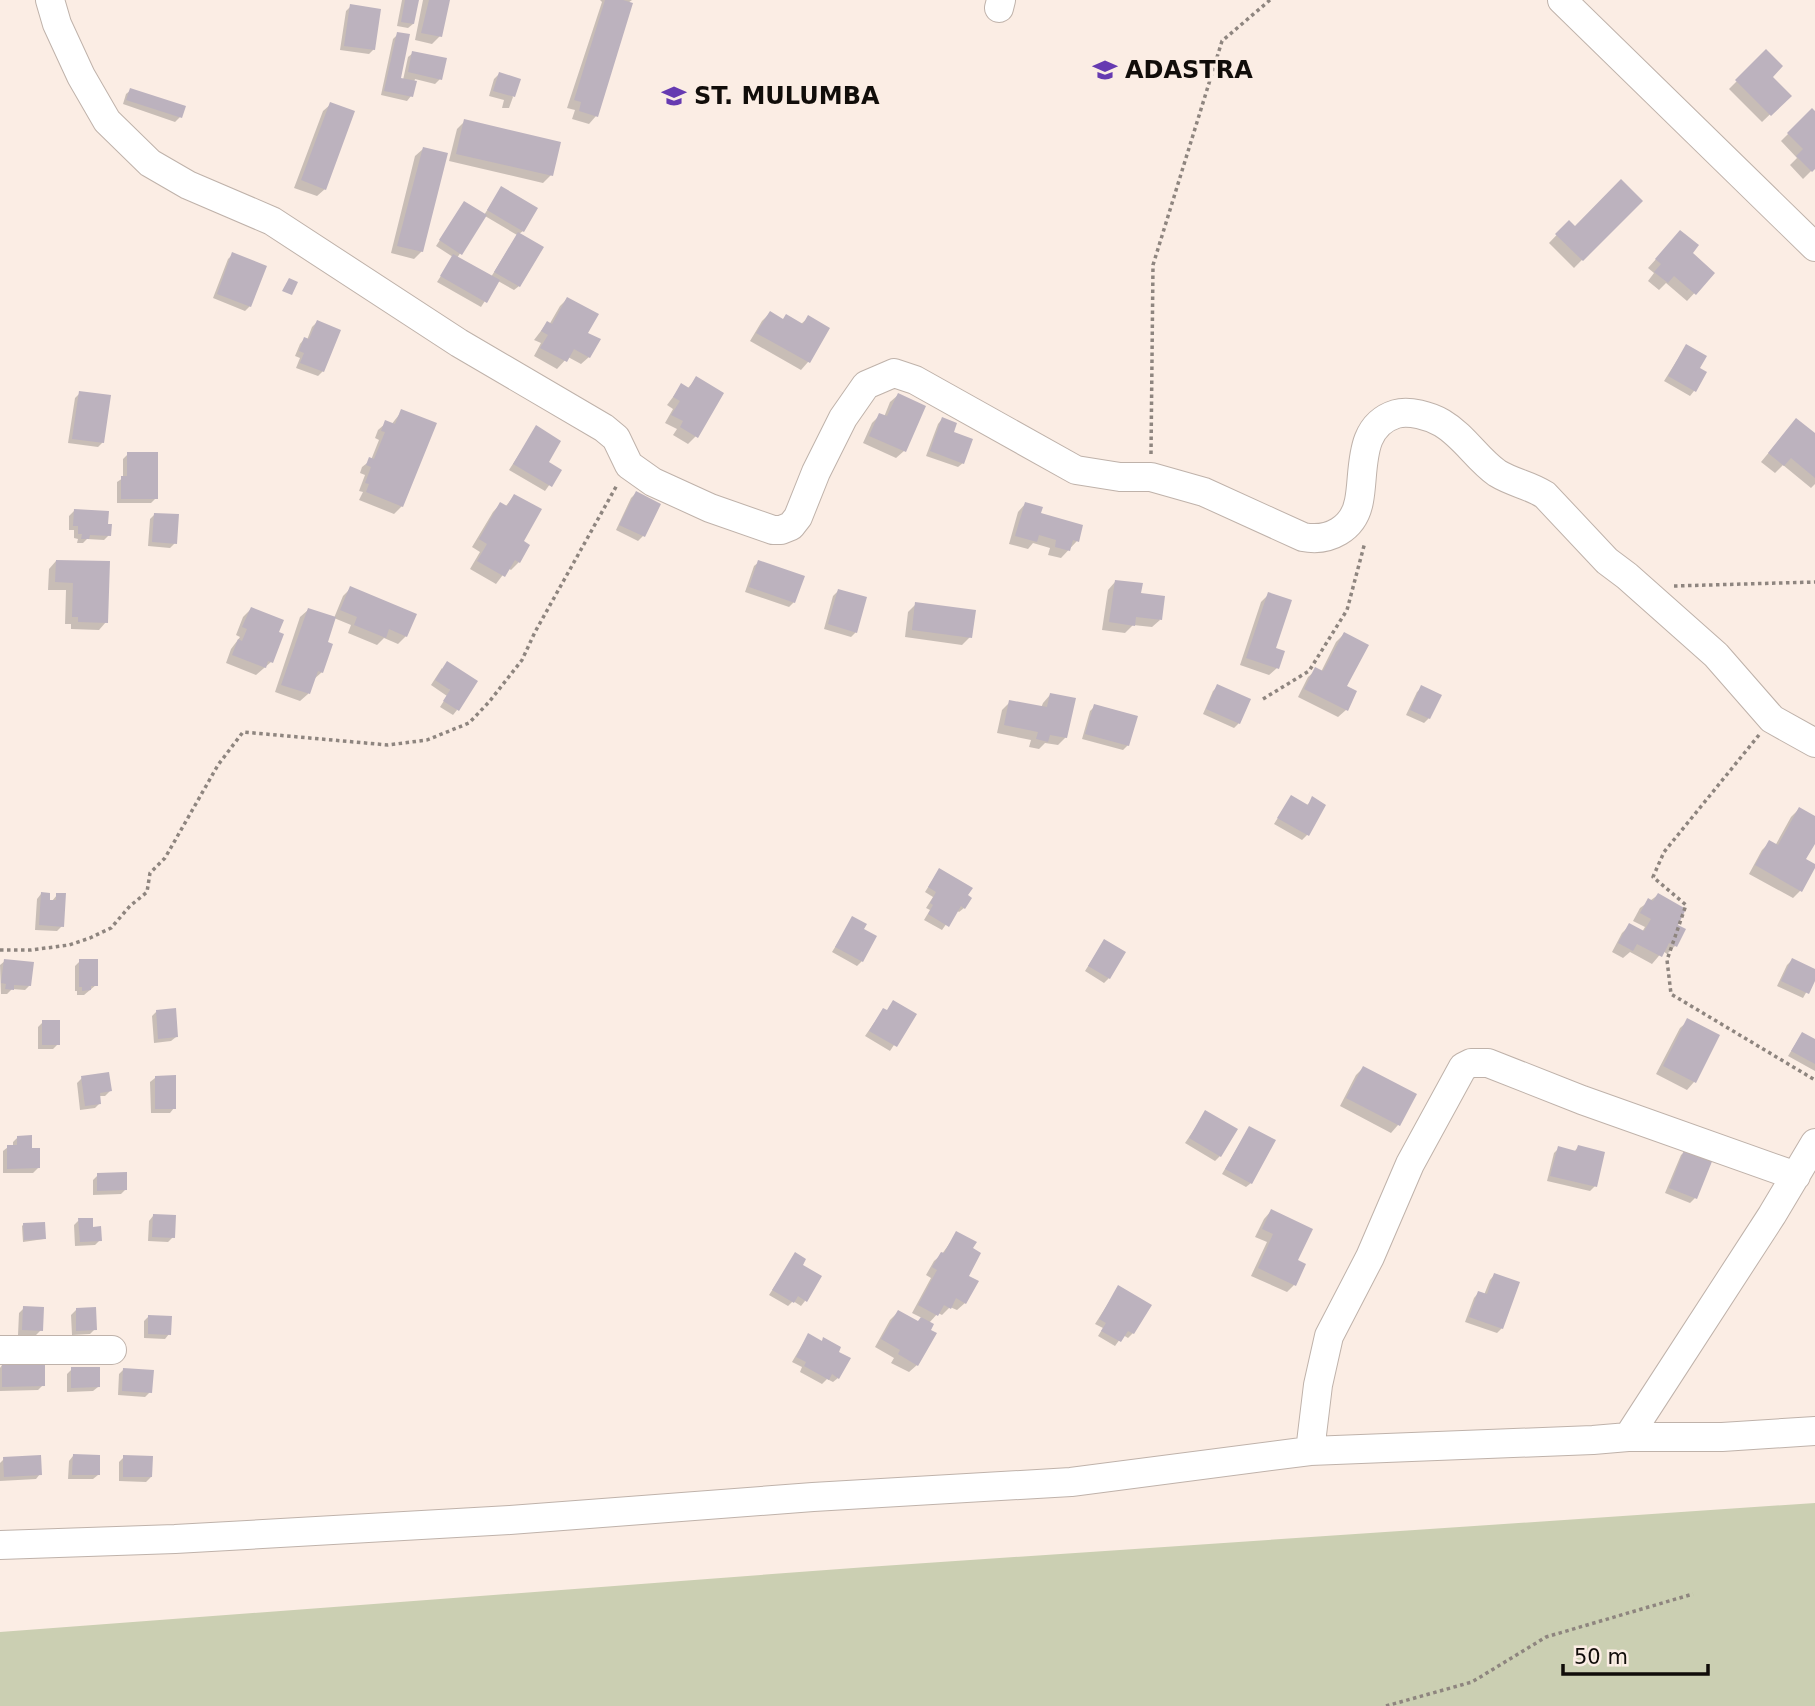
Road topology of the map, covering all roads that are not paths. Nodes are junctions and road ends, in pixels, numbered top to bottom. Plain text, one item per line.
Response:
1 (50, 0) edge
2 (1562, 0) edge
3 (1815, 247) edge
4 (1815, 743) edge
5 (1815, 1143) edge
6 (1796, 1176) junction
7 (0, 1350) edge
8 (112, 1350) dead end
9 (1815, 1431) edge
10 (1628, 1437) junction
11 (1310, 1451) junction
12 (0, 1545) edge

1 - 4 street
2 - 3 street
5 - 6 street
6 - 10 street
6 - 11 street
7 - 8 street
9 - 10 street
10 - 11 street
11 - 12 street

